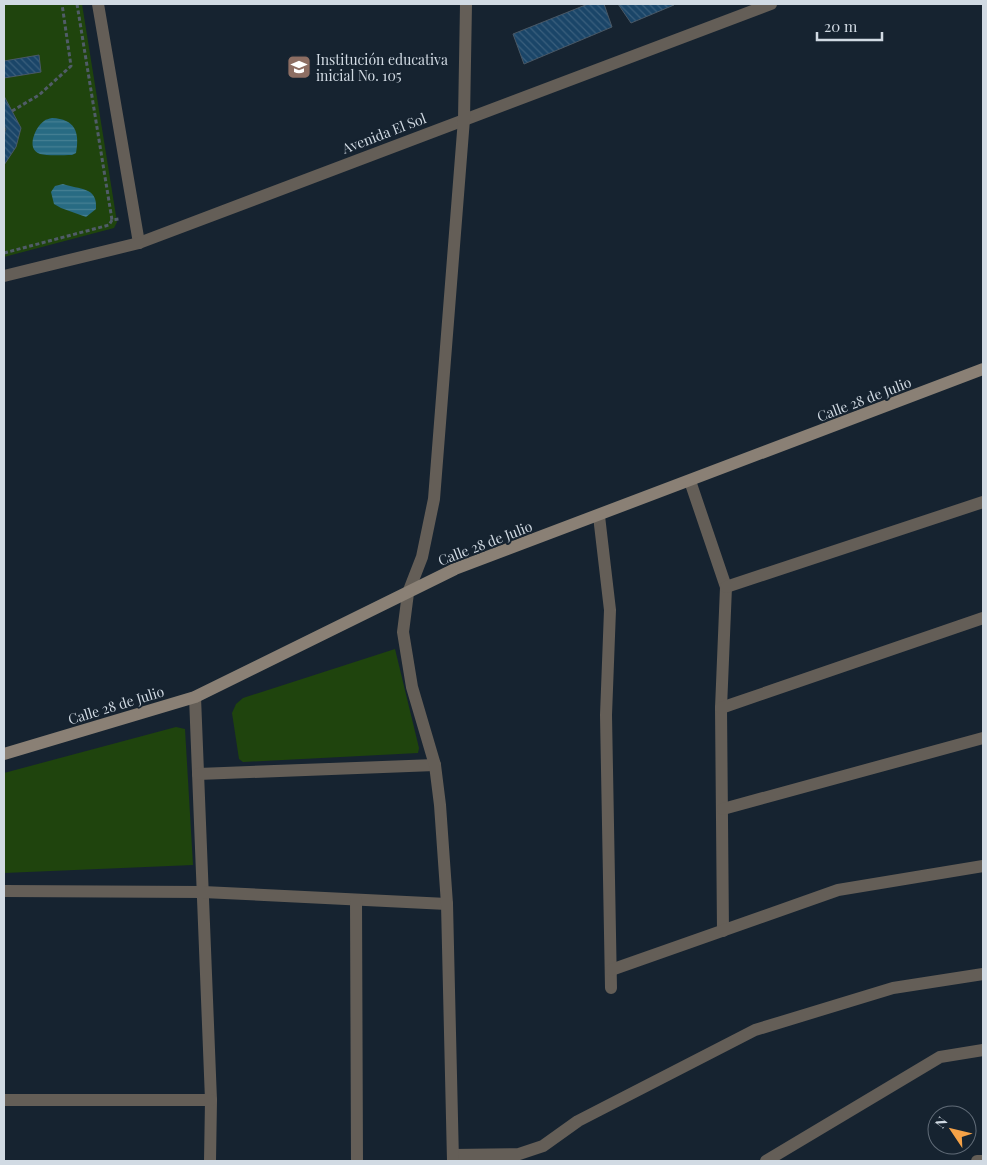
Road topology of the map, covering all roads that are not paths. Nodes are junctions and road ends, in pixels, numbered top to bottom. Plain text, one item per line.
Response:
1 (98, 4) edge
2 (466, 4) edge
3 (771, 4) edge
4 (464, 119) junction
5 (138, 243) junction
6 (4, 276) edge
7 (983, 369) edge
8 (690, 481) junction
9 (983, 502) edge
10 (599, 516) junction
11 (726, 587) junction
12 (408, 593) junction
13 (983, 618) edge
14 (195, 697) junction
15 (721, 708) junction
16 (983, 738) edge
17 (4, 754) edge
18 (435, 765) junction
19 (198, 774) junction
20 (722, 809) junction
21 (983, 866) edge
22 (4, 891) edge
23 (203, 892) junction
24 (356, 900) junction
25 (447, 904) junction
26 (723, 931) junction
27 (611, 970) junction
28 (983, 974) edge
29 (611, 988) dead end
30 (983, 1050) edge
31 (4, 1100) edge
32 (211, 1100) junction
33 (453, 1158) edge
34 (210, 1161) edge
35 (357, 1161) edge
36 (766, 1161) edge
37 (977, 1161) edge
38 (983, 1161) edge

1 - 5 street
2 - 4 street
3 - 4 street, Avenida El Sol
4 - 5 street, Avenida El Sol
4 - 12 street
5 - 6 street, Avenida El Sol
7 - 8 street, Calle 28 de Julio
8 - 10 street, Calle 28 de Julio
8 - 11 street
9 - 11 street
10 - 12 street, Calle 28 de Julio
10 - 27 street
11 - 15 street
12 - 14 street, Calle 28 de Julio
12 - 18 street
13 - 15 street
14 - 17 street, Calle 28 de Julio
14 - 19 street
15 - 20 street
16 - 20 street
18 - 19 street
18 - 25 street
19 - 23 street
20 - 26 street
21 - 26 street
22 - 23 street
23 - 24 street
23 - 32 street
24 - 25 street
24 - 35 street
25 - 33 street
26 - 27 street
27 - 29 street
28 - 33 street
30 - 36 street
31 - 32 street
32 - 34 street
37 - 38 street

